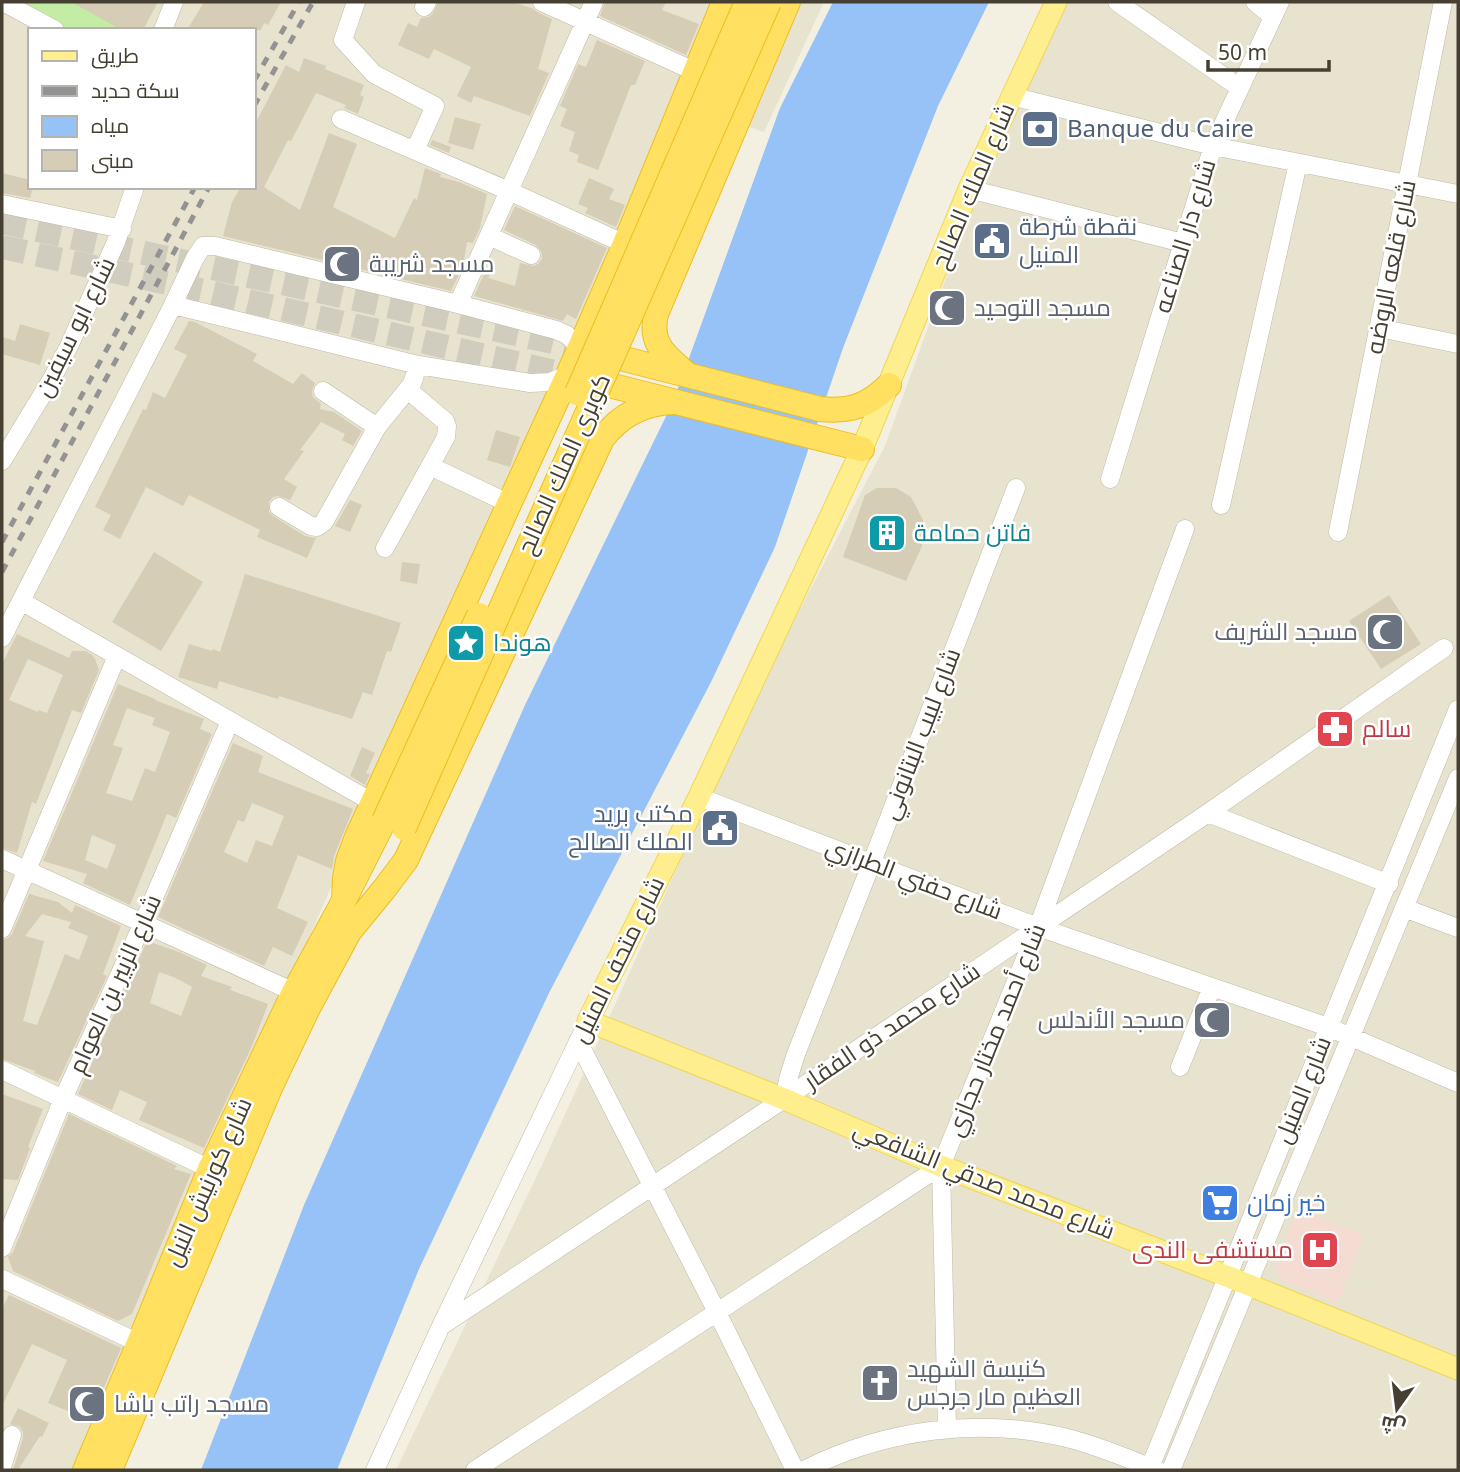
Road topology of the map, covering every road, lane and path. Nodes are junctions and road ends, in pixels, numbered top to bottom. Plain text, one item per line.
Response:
1 (3, 2) edge
2 (174, 2) edge
3 (356, 2) edge
4 (541, 2) edge
5 (594, 2) edge
6 (724, 2) edge
7 (747, 2) edge
8 (769, 2) edge
9 (788, 2) edge
10 (1056, 2) edge
11 (1117, 2) edge
12 (1255, 2) edge
13 (1443, 2) edge
14 (1141, 8) edge
15 (1277, 9) edge
16 (585, 21) junction
17 (51, 28) edge
18 (164, 28) edge
19 (696, 72) junction
20 (1240, 88) junction
21 (1012, 96) junction
22 (341, 119) dead end
23 (1213, 146) junction
24 (415, 150) junction
25 (1298, 163) junction
26 (1407, 184) junction
27 (134, 189) edge
28 (969, 189) junction
29 (509, 191) junction
30 (1458, 194) edge
31 (2, 204) edge
32 (122, 229) junction
33 (489, 236) junction
34 (1184, 243) junction
35 (624, 246) junction
36 (531, 255) dead end
37 (674, 269) junction
38 (458, 304) junction
39 (173, 305) junction
40 (1378, 328) junction
41 (1458, 344) edge
42 (580, 348) junction
43 (418, 365) junction
44 (568, 375) junction
45 (688, 375) junction
46 (889, 385) junction
47 (408, 390) junction
48 (323, 391) dead end
49 (636, 404) junction
50 (832, 409) junction
51 (377, 427) junction
52 (837, 443) junction
53 (862, 449) junction
54 (2, 461) edge
55 (430, 466) junction
56 (523, 476) junction
57 (1110, 479) dead end
58 (1016, 488) dead end
59 (576, 496) junction
60 (510, 504) junction
61 (1221, 505) dead end
62 (279, 507) dead end
63 (1185, 529) dead end
64 (1338, 532) dead end
65 (385, 548) dead end
66 (21, 601) junction
67 (2, 638) edge
68 (1444, 648) dead end
69 (117, 656) junction
70 (1458, 709) edge
71 (230, 720) junction
72 (1458, 778) edge
73 (699, 797) junction
74 (372, 802) junction
75 (1208, 813) junction
76 (2, 859) edge
77 (872, 862) junction
78 (27, 870) junction
79 (1388, 884) junction
80 (344, 900) junction
81 (1404, 908) junction
82 (142, 923) junction
83 (355, 924) junction
84 (1038, 927) junction
85 (2, 929) edge
86 (1458, 929) edge
87 (1212, 987) junction
88 (294, 992) junction
89 (588, 1021) junction
90 (1328, 1027) junction
91 (1350, 1037) junction
92 (578, 1041) junction
93 (1180, 1067) dead end
94 (2, 1070) edge
95 (1458, 1083) edge
96 (784, 1099) junction
97 (63, 1100) junction
98 (941, 1166) junction
99 (210, 1169) junction
100 (652, 1185) junction
101 (2, 1248) edge
102 (1238, 1280) junction
103 (3, 1284) edge
104 (717, 1312) junction
105 (441, 1326) junction
106 (139, 1343) junction
107 (1458, 1368) edge
108 (947, 1429) junction
109 (12, 1435) dead end
110 (2, 1467) edge
111 (1152, 1469) edge
112 (85, 1470) edge
113 (110, 1470) edge
114 (375, 1470) edge
115 (475, 1470) edge
116 (796, 1470) edge
117 (804, 1470) edge
118 (1171, 1470) edge

1 - 17 street
2 - 18 street
3 - 24 street
4 - 16 street
5 - 16 street
6 - 19 highway
7 - 80 highway, كوبرى الملك الصالح, bridge
8 - 83 highway, كوبرى الملك الصالح, bridge
9 - 37 highway
10 - 21 main road, شارع الملك الصالح
11 - 14 street
12 - 15 street
13 - 26 street, شارع قلعه الروضه
14 - 20 street
15 - 20 street, شارع دار الصناعه
16 - 19 street
16 - 29 street
19 - 35 highway
20 - 23 street, شارع دار الصناعه
21 - 23 street
21 - 28 main road, شارع الملك الصالح
22 - 24 street
23 - 25 street
23 - 34 street, شارع دار الصناعه
24 - 29 street
25 - 26 street
25 - 61 street
26 - 30 street
26 - 40 street, شارع قلعه الروضه
27 - 32 street, شارع ابو سيفين
28 - 34 street
28 - 46 main road, شارع الملك الصالح
29 - 33 street
29 - 35 street
31 - 32 street
32 - 54 street, شارع ابو سيفين
33 - 36 street
33 - 38 street
34 - 57 street, شارع دار الصناعه
35 - 37 highway
35 - 42 highway
37 - 45 highway
38 - 39 street
38 - 42 street
39 - 43 street
39 - 66 street
40 - 41 street
40 - 64 street, شارع قلعه الروضه
42 - 44 highway
42 - 45 highway
43 - 44 street
43 - 47 street
44 - 49 highway
44 - 56 highway
45 - 50 highway
46 - 50 highway
46 - 53 main road, شارع الملك الصالح
47 - 51 street
47 - 55 street
48 - 51 street
49 - 52 highway
49 - 59 highway
50 - 52 highway
51 - 62 street
52 - 53 highway
53 - 73 main road, شارع متحف المنيل
55 - 60 street
55 - 65 street
56 - 59 highway
56 - 60 highway
58 - 77 street, شارع لبيب البتانوني
59 - 83 highway
60 - 74 highway
63 - 84 street, شارع أحمد مختار حجازي
66 - 67 street
66 - 69 street
68 - 75 street, شارع محمد ذو الفقار
69 - 71 street
69 - 78 street
70 - 79 street, شارع المنيل
71 - 74 street
71 - 82 street, شارع الزبير بن العوام
72 - 81 street, شارع المنيل
73 - 77 street, شارع حفني الطرازي
73 - 89 main road, شارع متحف المنيل
74 - 80 highway
75 - 79 street
75 - 84 street, شارع محمد ذو الفقار
76 - 78 street
77 - 84 street, شارع حفني الطرازي
77 - 96 street, شارع لبيب البتانوني
78 - 82 street
78 - 85 street
79 - 90 street, شارع المنيل
80 - 88 highway, شارع كورنيش النيل
81 - 86 street
81 - 91 street, شارع المنيل
82 - 88 street
82 - 97 street, شارع الزبير بن العوام
83 - 113 highway, شارع كورنيش النيل
84 - 87 street, شارع حفني الطرازي
84 - 96 street, شارع محمد ذو الفقار
84 - 98 street, شارع أحمد مختار حجازي
87 - 90 street, شارع حفني الطرازي
87 - 93 street
88 - 99 highway, شارع كورنيش النيل
89 - 92 street, شارع متحف المنيل
89 - 96 main road, شارع محمد صدقي الشافعي
90 - 91 street, شارع حفني الطرازي
90 - 102 street, شارع المنيل
91 - 95 street, شارع حفني الطرازي
91 - 102 street, شارع المنيل
92 - 100 street
92 - 105 street, شارع متحف المنيل
94 - 97 street
96 - 98 main road, شارع محمد صدقي الشافعي
96 - 100 street, شارع محمد ذو الفقار
97 - 99 street
97 - 101 street, شارع الزبير بن العوام
98 - 102 main road, شارع محمد صدقي الشافعي
98 - 104 street, شارع أحمد مختار حجازي
98 - 108 street
99 - 106 highway, شارع كورنيش النيل
100 - 104 street
100 - 105 street, شارع محمد ذو الفقار
102 - 107 main road, شارع محمد صدقي الشافعي
102 - 111 street, شارع المنيل
102 - 118 street, شارع المنيل
103 - 106 street
104 - 115 street, شارع أحمد مختار حجازي
104 - 116 street
105 - 114 street, شارع متحف المنيل
106 - 112 highway, شارع كورنيش النيل
108 - 111 street
108 - 117 street
109 - 110 street

